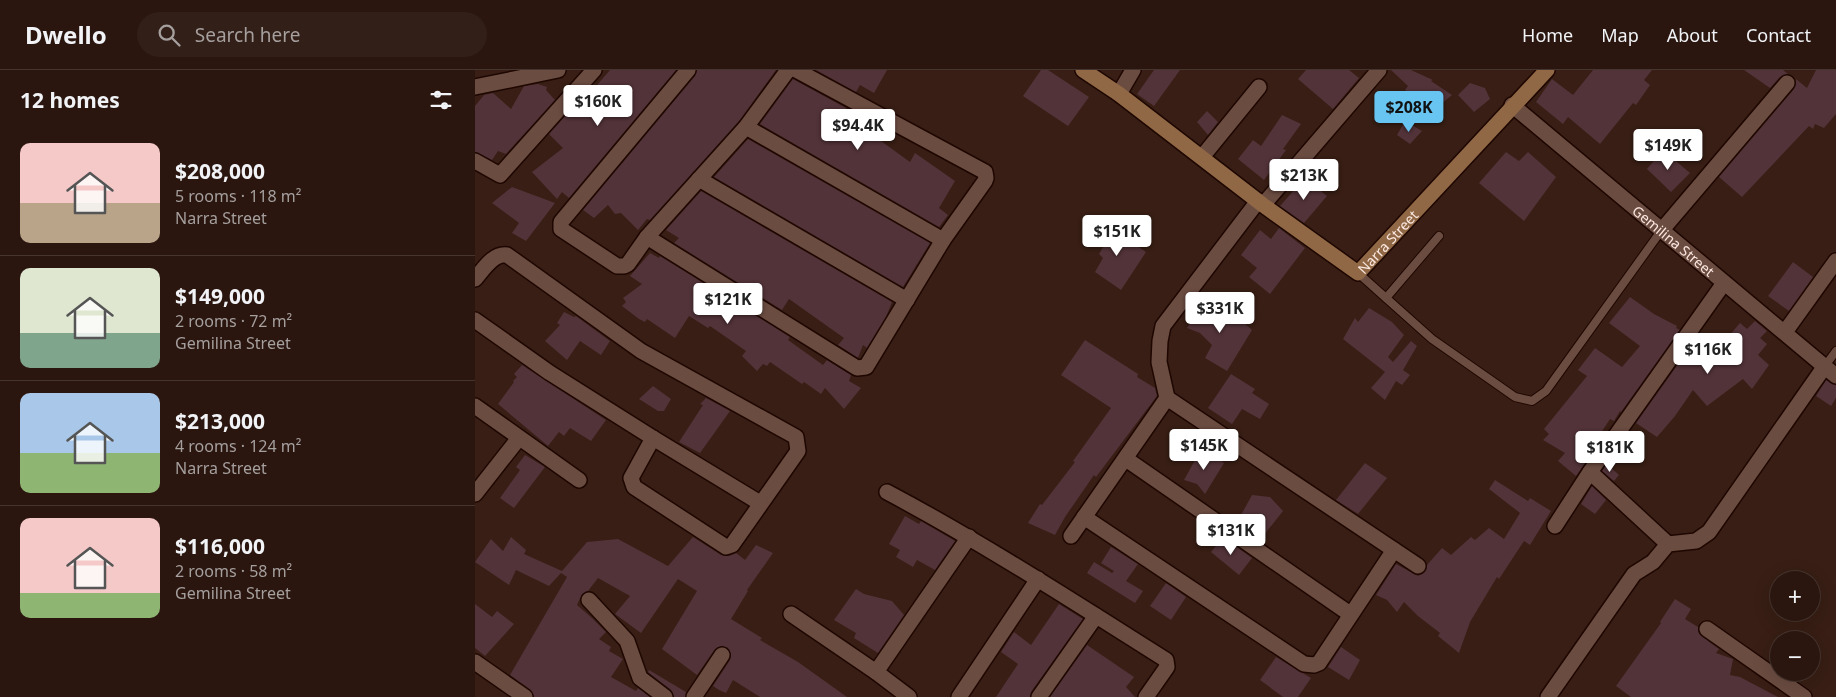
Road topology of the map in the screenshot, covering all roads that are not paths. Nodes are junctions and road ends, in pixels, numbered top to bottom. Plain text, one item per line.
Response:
1 (558, 70) edge
2 (594, 70) edge
3 (688, 70) edge
4 (788, 70) edge
5 (796, 70) edge
6 (1083, 70) edge
7 (1133, 70) edge
8 (1379, 70) edge
9 (1547, 70) edge
10 (1787, 83) dead end
11 (475, 87) edge
12 (1259, 87) dead end
13 (1119, 94) junction
14 (1512, 105) junction
15 (746, 127) junction
16 (1202, 157) junction
17 (475, 161) edge
18 (699, 179) junction
19 (1260, 203) junction
20 (1661, 231) junction
21 (1439, 236) dead end
22 (647, 237) junction
23 (943, 240) junction
24 (1836, 261) edge
25 (1358, 273) junction
26 (475, 279) edge
27 (1724, 283) junction
28 (1386, 298) junction
29 (907, 300) junction
30 (475, 320) edge
31 (1785, 332) junction
32 (1836, 351) edge
33 (1831, 371) edge
34 (1167, 398) junction
35 (475, 406) edge
36 (519, 438) junction
37 (653, 438) junction
38 (1126, 459) junction
39 (1590, 472) junction
40 (579, 480) dead end
41 (887, 492) dead end
42 (475, 494) edge
43 (760, 503) junction
44 (1084, 517) junction
45 (1555, 526) dead end
46 (1071, 536) dead end
47 (969, 537) junction
48 (1668, 544) junction
49 (1394, 550) junction
50 (1418, 566) dead end
51 (1038, 579) junction
52 (589, 600) dead end
53 (791, 614) dead end
54 (1350, 614) junction
55 (1096, 616) junction
56 (1707, 629) dead end
57 (722, 654) dead end
58 (475, 662) edge
59 (876, 672) junction
60 (525, 697) edge
61 (665, 697) edge
62 (694, 697) edge
63 (909, 697) edge
64 (959, 697) edge
65 (1039, 697) edge
66 (1146, 697) edge
67 (1548, 697) edge
68 (1804, 697) edge

1 - 11 street
2 - 17 street
3 - 22 street
4 - 15 street
5 - 23 street
6 - 13 street, Narra Street
7 - 13 street
8 - 19 street
9 - 14 street, Narra Street
10 - 20 street
12 - 16 street
13 - 16 street, Narra Street
14 - 20 street, Gemilina Street
14 - 25 street, Narra Street
15 - 18 street
15 - 23 street
16 - 19 street, Narra Street
18 - 22 street
18 - 29 street
19 - 25 street, Narra Street
19 - 34 street
20 - 27 street, Gemilina Street
20 - 28 lane
21 - 28 lane
22 - 29 street
23 - 29 street
24 - 31 street
25 - 28 lane
26 - 43 street
27 - 31 street, Gemilina Street
27 - 39 street
30 - 37 street
31 - 33 street, Gemilina Street
32 - 33 lane
33 - 48 street
34 - 38 street
34 - 49 street
35 - 36 street
36 - 40 street
36 - 42 street
37 - 43 street
37 - 43 street
38 - 44 street
38 - 54 street
39 - 45 street
39 - 48 street
41 - 47 street
44 - 46 street
44 - 54 street
47 - 51 street
47 - 59 street
48 - 67 street
49 - 50 street
49 - 54 street
51 - 55 street
51 - 64 street
52 - 61 street
53 - 59 street
55 - 65 street
55 - 66 street
56 - 68 street
57 - 62 street
58 - 60 street
59 - 63 street

